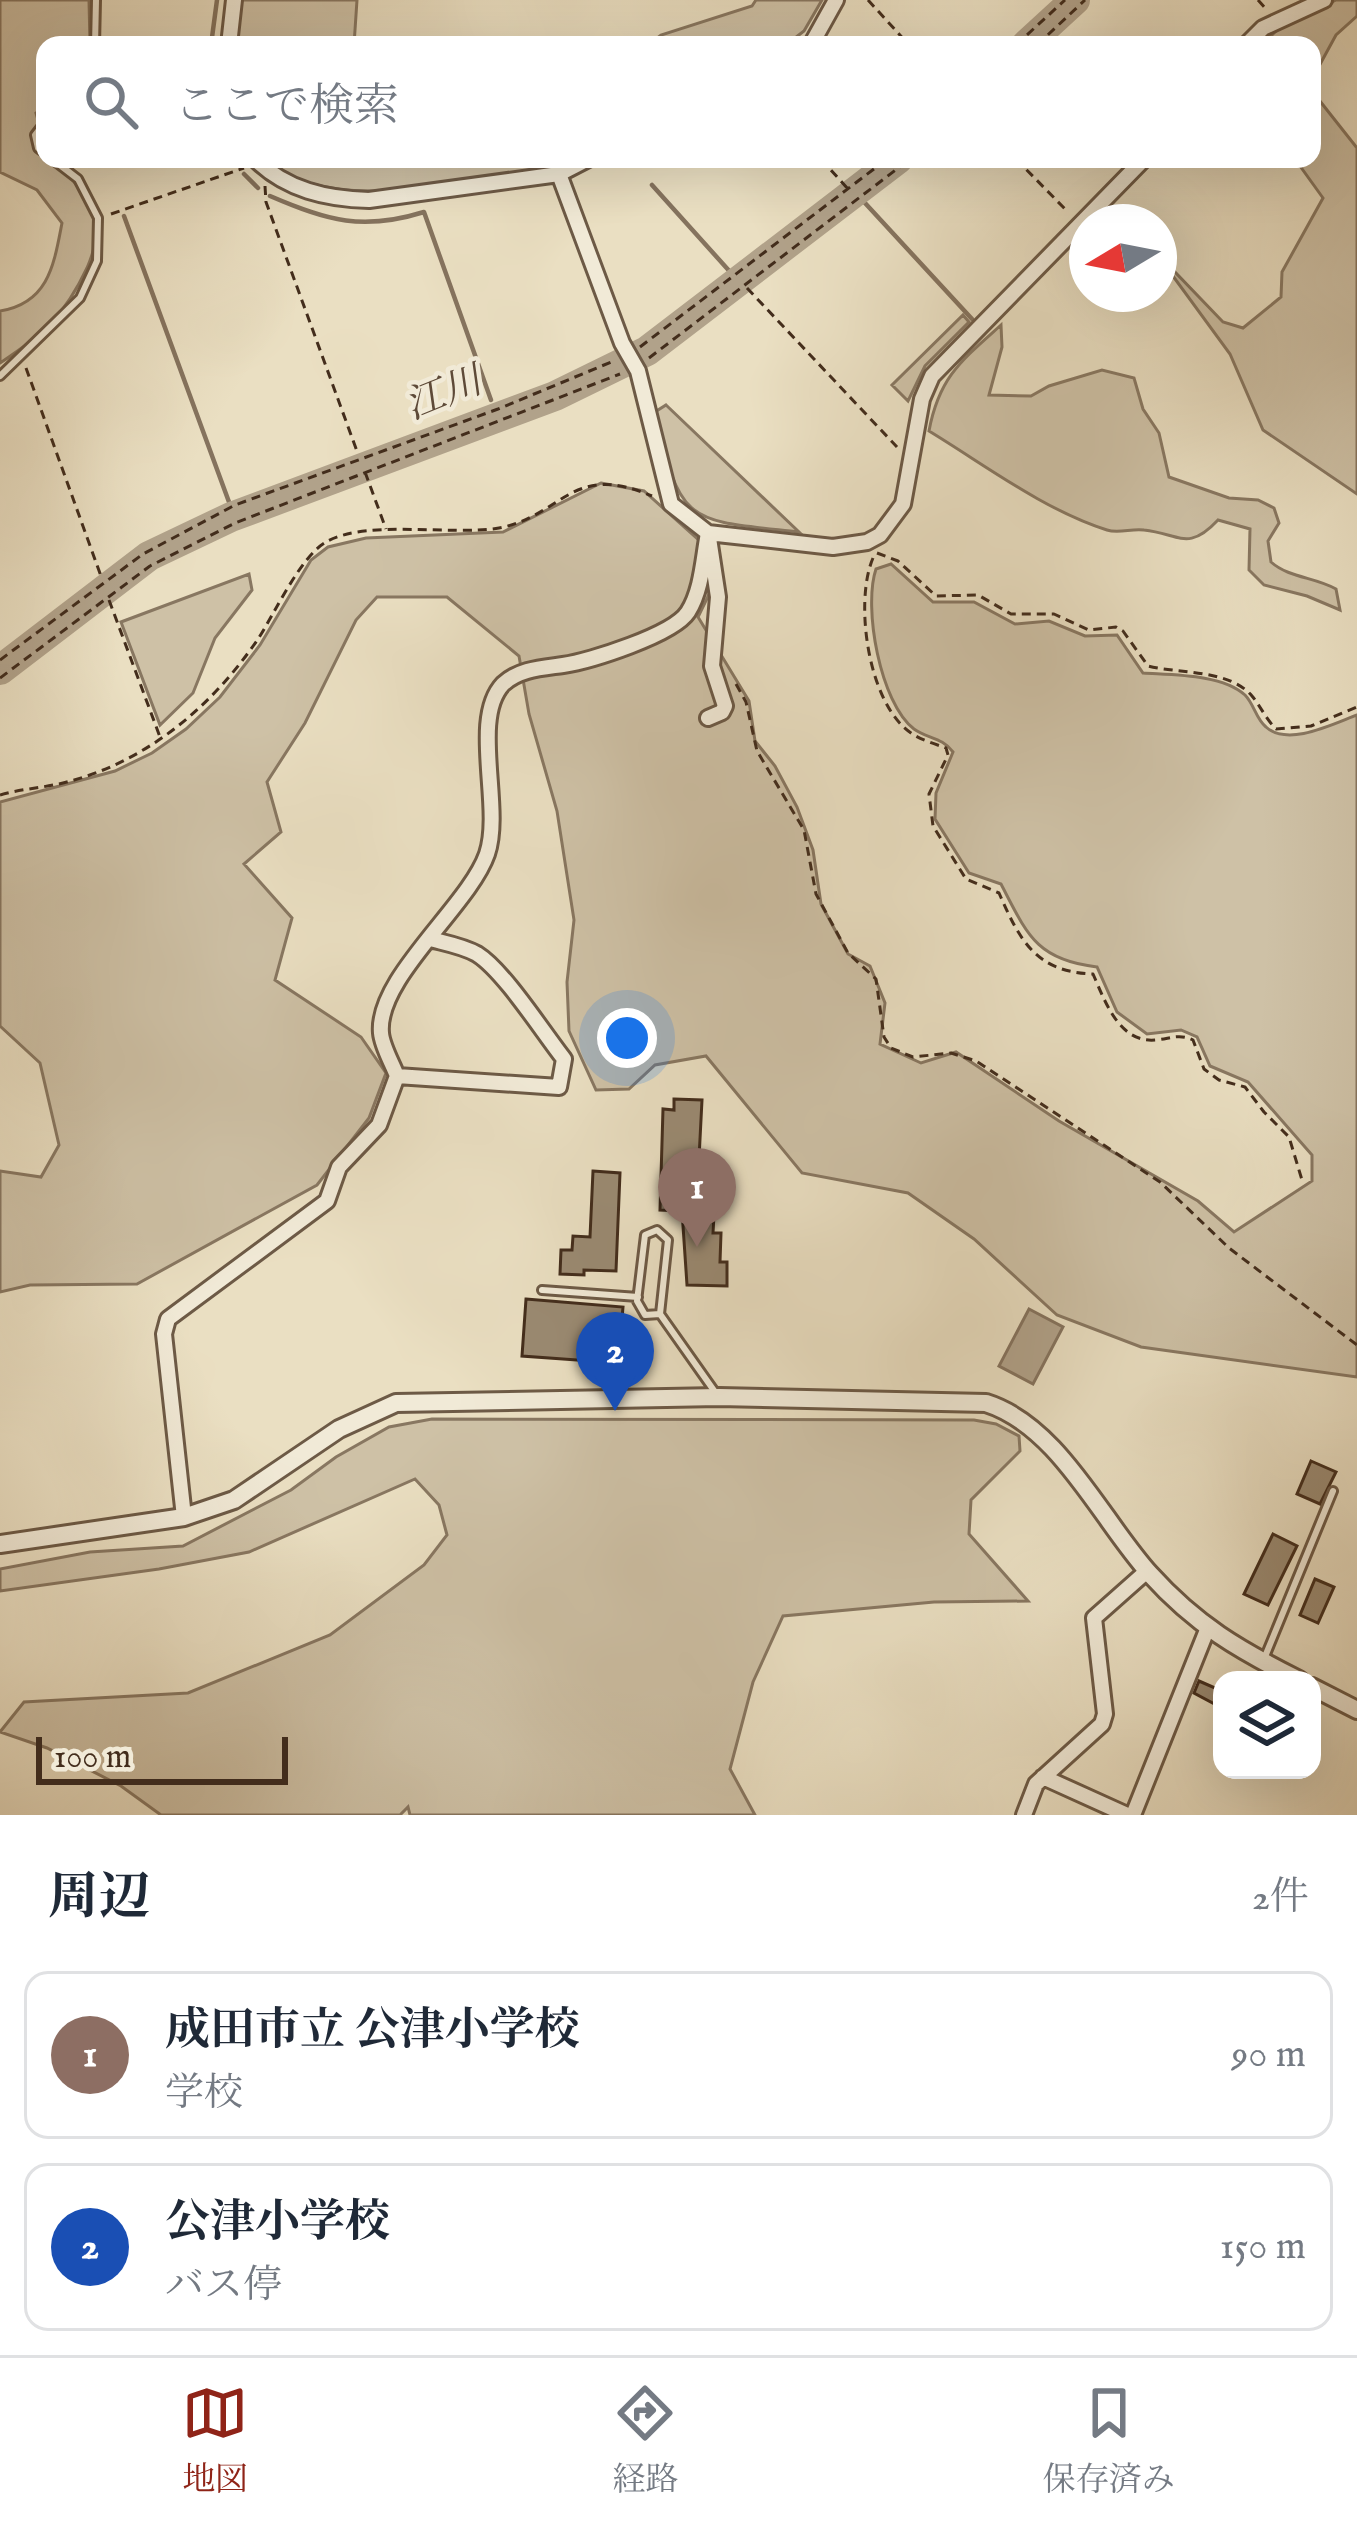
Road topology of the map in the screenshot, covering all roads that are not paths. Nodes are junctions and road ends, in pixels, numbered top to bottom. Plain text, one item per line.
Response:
1 (96, 0) edge
2 (234, 0) edge
3 (836, 0) edge
4 (1324, 0) edge
5 (95, 36) edge
6 (230, 36) edge
7 (816, 36) edge
8 (1255, 36) edge
9 (64, 168) edge
10 (266, 168) edge
11 (570, 168) edge
12 (1136, 168) edge
13 (559, 174) junction
14 (0, 376) edge
15 (708, 533) junction
16 (708, 718) dead end
17 (430, 939) junction
18 (397, 1076) junction
19 (542, 1289) dead end
20 (638, 1297) junction
21 (660, 1314) junction
22 (718, 1397) junction
23 (1334, 1491) dead end
24 (184, 1517) junction
25 (0, 1544) edge
26 (1147, 1571) junction
27 (1207, 1630) junction
28 (1263, 1663) junction
29 (1280, 1671) edge
30 (1321, 1692) edge
31 (1357, 1710) edge
32 (1043, 1777) junction
33 (1024, 1815) edge
34 (1130, 1815) edge

1 - 5 lane
2 - 6 street
3 - 7 street
4 - 8 street
9 - 14 lane
10 - 13 street
11 - 13 street
12 - 15 street
13 - 15 street
15 - 16 street
15 - 17 street
17 - 18 street
17 - 18 street
18 - 24 street
19 - 20 lane
20 - 21 lane
20 - 21 lane
21 - 22 lane
22 - 24 street
22 - 26 street
23 - 28 lane
24 - 25 street
26 - 27 street
26 - 32 street
27 - 28 street
27 - 34 street
28 - 29 street
30 - 31 street
32 - 33 street
32 - 34 street

